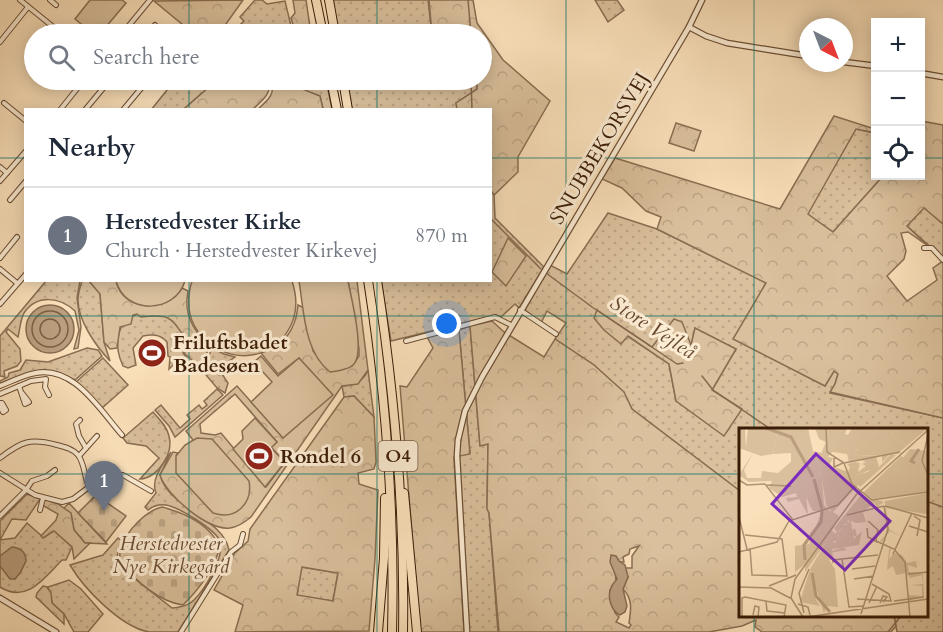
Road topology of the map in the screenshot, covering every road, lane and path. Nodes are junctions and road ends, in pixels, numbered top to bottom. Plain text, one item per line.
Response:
1 (20, 0) edge
2 (50, 0) edge
3 (150, 0) edge
4 (316, 0) edge
5 (329, 0) edge
6 (702, 0) edge
7 (56, 5) dead end
8 (28, 7) junction
9 (49, 24) edge
10 (130, 24) edge
11 (321, 24) edge
12 (333, 24) edge
13 (689, 27) junction
14 (0, 42) edge
15 (799, 54) edge
16 (853, 63) edge
17 (871, 65) edge
18 (925, 74) edge
19 (943, 77) edge
20 (76, 90) edge
21 (102, 90) edge
22 (140, 90) edge
23 (333, 90) edge
24 (345, 90) edge
25 (4, 103) dead end
26 (62, 108) edge
27 (87, 108) edge
28 (125, 108) edge
29 (337, 108) edge
30 (348, 108) edge
31 (24, 119) edge
32 (24, 153) edge
33 (19, 158) junction
34 (24, 162) edge
35 (0, 168) edge
36 (7, 173) junction
37 (0, 182) edge
38 (24, 183) edge
39 (10, 200) dead end
40 (17, 237) dead end
41 (924, 248) dead end
42 (0, 258) edge
43 (943, 260) edge
44 (0, 269) edge
45 (24, 275) edge
46 (368, 282) edge
47 (377, 282) edge
48 (17, 283) junction
49 (0, 304) edge
50 (520, 310) junction
51 (511, 326) junction
52 (556, 334) dead end
53 (406, 341) dead end
54 (378, 353) junction
55 (0, 386) edge
56 (19, 386) junction
57 (22, 393) dead end
58 (0, 394) edge
59 (49, 395) dead end
60 (80, 420) dead end
61 (396, 430) junction
62 (122, 435) dead end
63 (97, 436) dead end
64 (86, 448) junction
65 (79, 456) junction
66 (0, 458) edge
67 (55, 470) dead end
68 (0, 473) edge
69 (104, 480) junction
70 (89, 487) junction
71 (26, 490) junction
72 (151, 491) dead end
73 (105, 492) dead end
74 (43, 498) junction
75 (40, 510) dead end
76 (0, 516) edge
77 (243, 534) dead end
78 (0, 597) edge
79 (56, 632) edge
80 (181, 632) edge
81 (378, 632) edge
82 (392, 632) edge
83 (403, 632) edge
84 (417, 632) edge
85 (467, 632) edge

1 - 8 street
2 - 7 street
3 - 10 street
4 - 11 highway
5 - 12 highway
6 - 13 street, SNUBBEKORSVEJ
8 - 9 street
8 - 14 street
13 - 15 street
13 - 50 street, SNUBBEKORSVEJ
16 - 17 street
18 - 19 street
20 - 26 street
21 - 27 street
22 - 28 street
23 - 29 highway
24 - 30 highway
25 - 31 street
32 - 33 street
33 - 34 street
33 - 36 street
35 - 36 street
36 - 37 street
38 - 39 street
40 - 42 street
41 - 43 street
44 - 48 street
45 - 48 street
46 - 54 highway, O4
47 - 61 highway, O4
48 - 49 street
50 - 51 street, SNUBBEKORSVEJ
50 - 52 street
51 - 53 street
51 - 85 street, SNUBBEKORSVEJ
54 - 81 highway, O4
54 - 82 highway, O4
55 - 62 street
56 - 57 street
56 - 58 street
56 - 59 street
60 - 64 street
61 - 83 highway, O4
61 - 84 highway, O4
63 - 64 street
64 - 65 street
65 - 66 street
65 - 70 street
67 - 71 street
68 - 71 street
69 - 70 street
69 - 72 street
69 - 73 street
70 - 74 street
71 - 74 street
71 - 76 street
74 - 75 street
77 - 80 street
78 - 79 street

